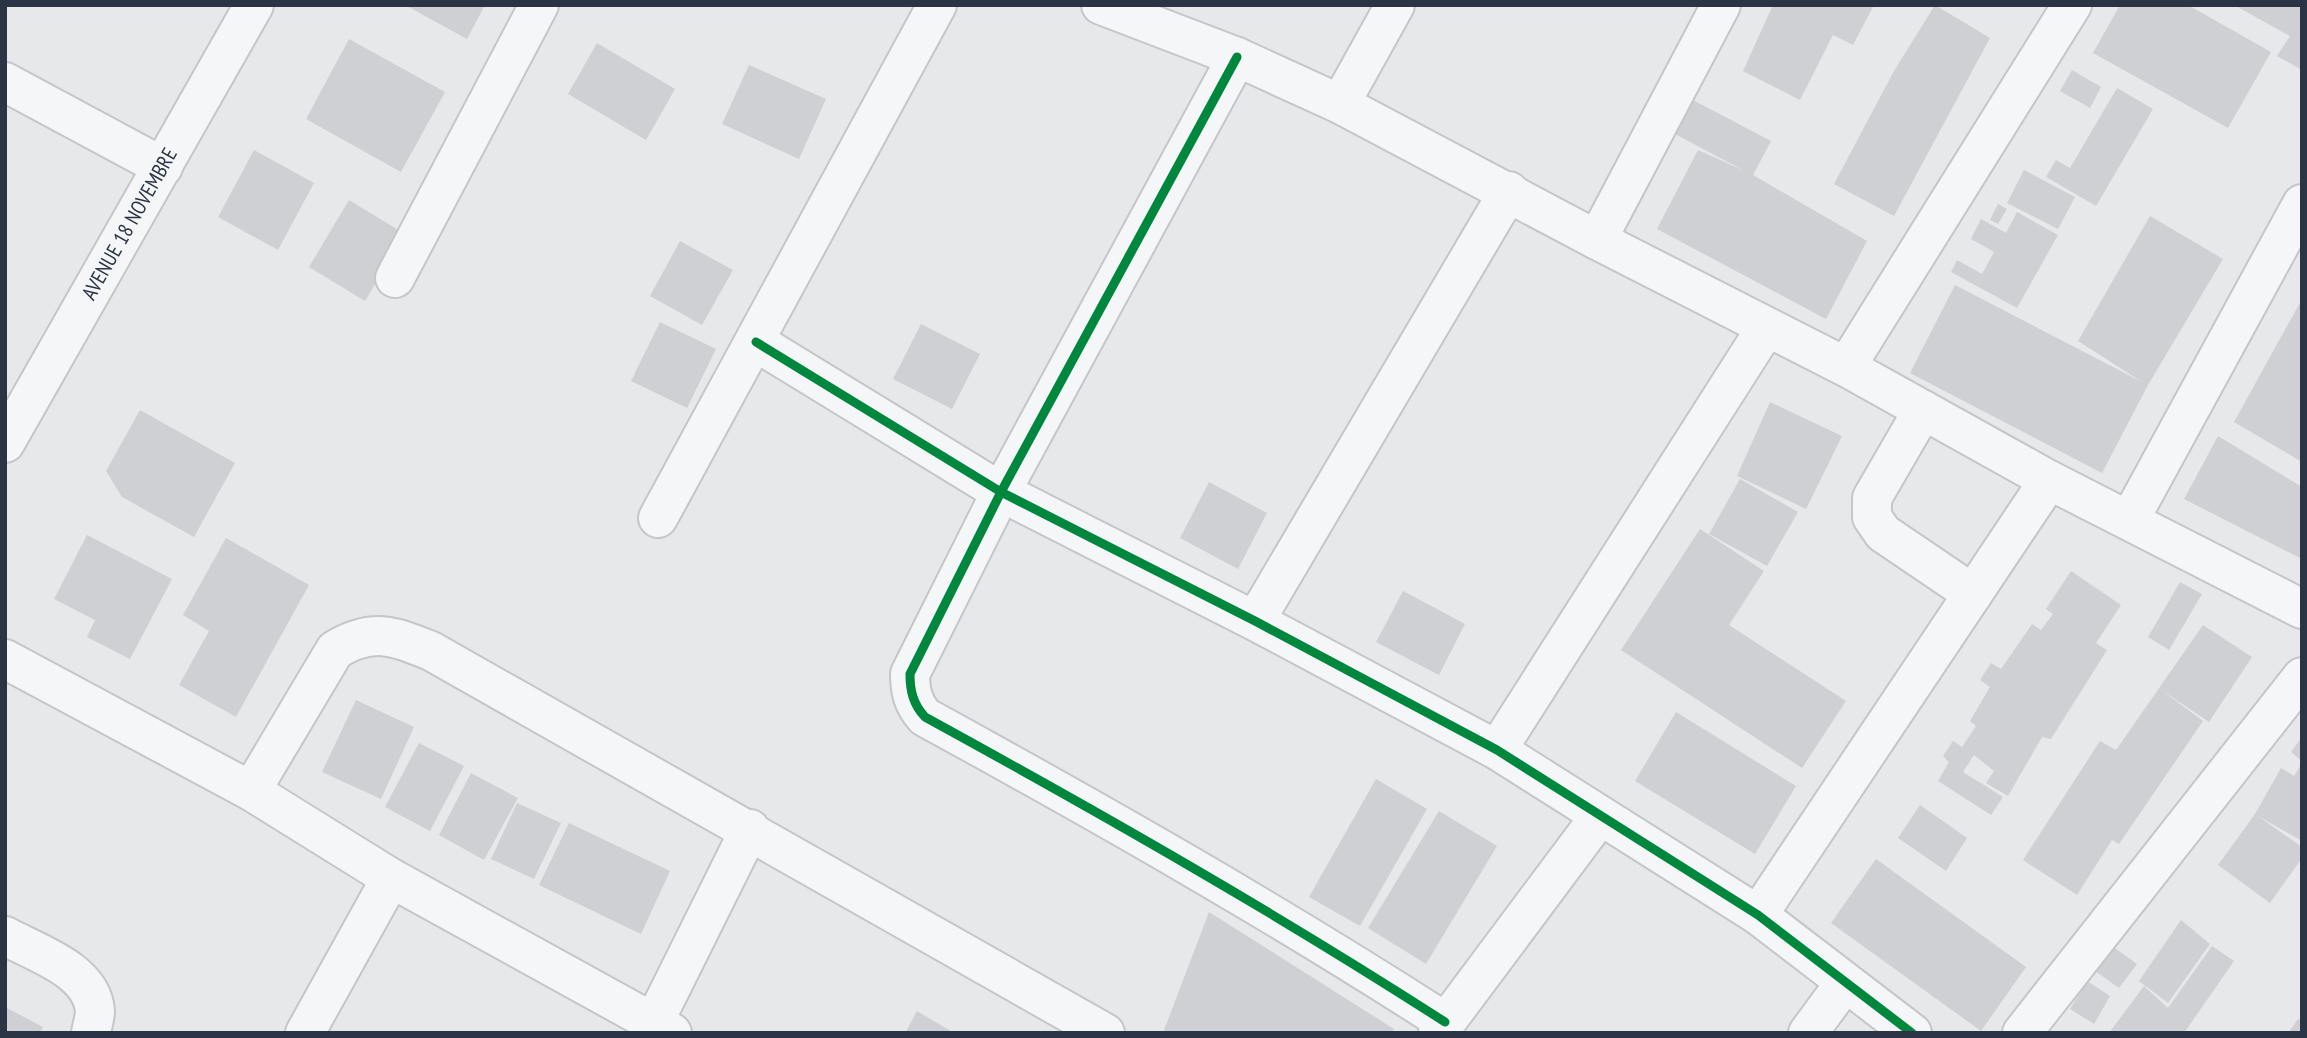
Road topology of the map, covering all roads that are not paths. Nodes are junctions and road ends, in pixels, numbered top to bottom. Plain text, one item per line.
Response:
1 (254, 5) edge
2 (539, 5) edge
3 (937, 5) edge
4 (1101, 5) edge
5 (1395, 5) edge
6 (1721, 5) edge
7 (2072, 5) edge
8 (1237, 57) junction
9 (5, 82) edge
10 (1340, 104) junction
11 (163, 167) junction
12 (1509, 191) junction
13 (2302, 204) edge
14 (1597, 240) junction
15 (395, 278) dead end
16 (1766, 328) junction
17 (756, 342) junction
18 (1846, 367) junction
19 (16, 394) edge
20 (1923, 410) junction
21 (5, 443) edge
22 (2049, 480) junction
23 (1002, 492) junction
24 (658, 518) dead end
25 (2130, 519) junction
26 (1973, 594) junction
27 (2302, 609) edge
28 (1255, 621) junction
29 (5, 659) edge
30 (2302, 677) edge
31 (1497, 750) junction
32 (251, 791) junction
33 (1600, 816) junction
34 (750, 829) junction
35 (391, 878) junction
36 (1758, 915) junction
37 (5, 936) edge
38 (1844, 984) junction
39 (663, 1027) edge
40 (1441, 1027) edge
41 (91, 1033) edge
42 (305, 1033) edge
43 (1105, 1033) edge
44 (1808, 1033) edge
45 (1912, 1033) edge
46 (2022, 1033) edge

1 - 11 street, AVENUE 18 NOVEMBRE
2 - 15 street
3 - 17 street
4 - 8 street
5 - 10 street
6 - 14 street
7 - 18 street
8 - 10 street
8 - 23 street
9 - 11 street
10 - 12 street
11 - 19 street, AVENUE 18 NOVEMBRE
12 - 14 street
12 - 28 street
13 - 25 street
14 - 16 street
16 - 18 street
16 - 31 street
17 - 23 street
17 - 24 street
18 - 20 street
19 - 21 street, AVENUE 18 NOVEMBRE
20 - 22 street
20 - 26 street
22 - 25 street
22 - 26 street
23 - 28 street
23 - 40 street
25 - 27 street
26 - 36 street
28 - 31 street
29 - 32 street
30 - 46 street
31 - 33 street
32 - 34 street
32 - 35 street
33 - 36 street
33 - 40 street
34 - 39 street
34 - 43 street
35 - 39 street
35 - 42 street
36 - 38 street
37 - 41 street
38 - 44 street
38 - 45 street

